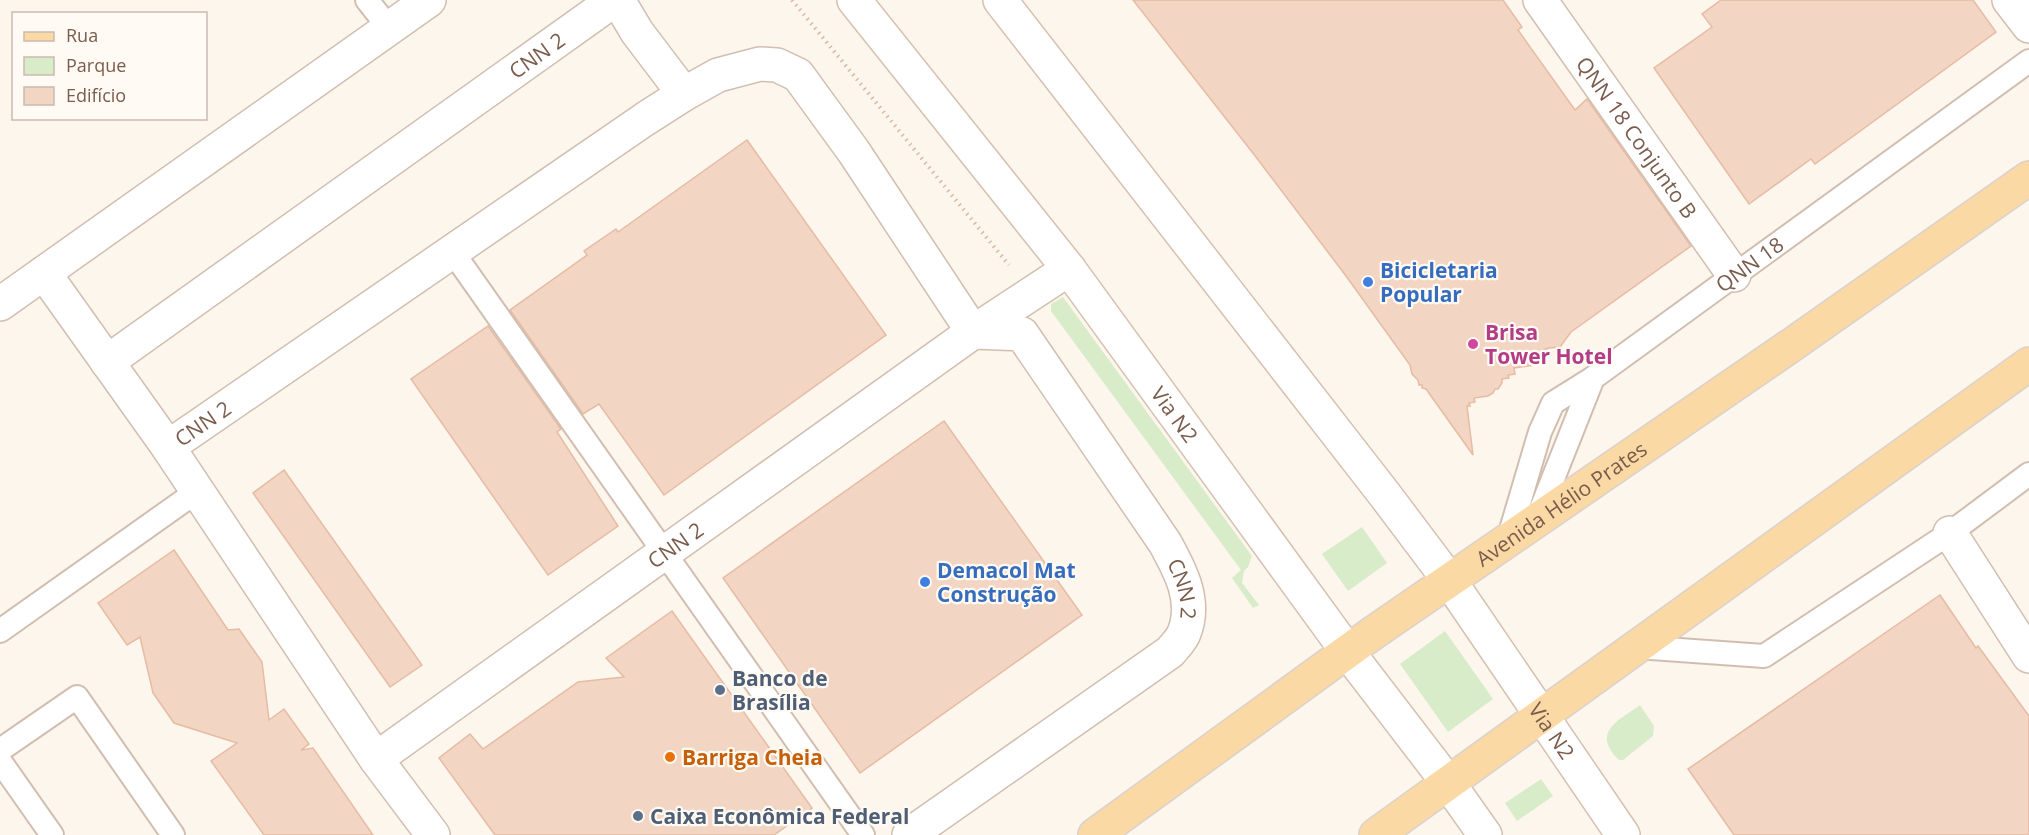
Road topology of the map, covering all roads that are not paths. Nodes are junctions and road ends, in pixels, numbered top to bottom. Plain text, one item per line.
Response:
1 (367, 0) edge
2 (429, 0) edge
3 (616, 0) edge
4 (854, 0) edge
5 (1000, 0) edge
6 (1540, 0) edge
7 (2009, 0) edge
8 (2029, 26) edge
9 (389, 28) junction
10 (2029, 61) edge
11 (684, 94) junction
12 (2029, 177) edge
13 (453, 251) junction
14 (1069, 269) junction
15 (44, 273) junction
16 (1734, 275) junction
17 (0, 304) edge
18 (973, 332) junction
19 (107, 362) junction
20 (2029, 364) edge
21 (1593, 378) junction
22 (168, 447) junction
23 (2029, 474) edge
24 (196, 492) junction
25 (1537, 519) junction
26 (1950, 533) junction
27 (1508, 540) junction
28 (665, 553) junction
29 (1449, 580) junction
30 (0, 631) edge
31 (1637, 646) junction
32 (1347, 651) junction
33 (2029, 656) edge
34 (1542, 714) junction
35 (0, 750) edge
36 (376, 759) junction
37 (0, 761) edge
38 (1449, 784) junction
39 (52, 835) edge
40 (173, 835) edge
41 (433, 835) edge
42 (863, 835) edge
43 (909, 835) edge
44 (1095, 835) edge
45 (1376, 835) edge
46 (1485, 835) edge
47 (1623, 835) edge

1 - 9 lane
2 - 9 street
3 - 11 street, CNN 2
3 - 19 street, CNN 2
4 - 14 street, Via N2
5 - 29 street, Via N2
6 - 16 street, QNN 18 Conjunto B
7 - 8 street
9 - 15 street
10 - 16 lane, QNN 18
11 - 13 street, CNN 2
11 - 18 street, CNN 2
12 - 25 main road, Avenida Hélio Prates
13 - 22 street, CNN 2
13 - 28 lane
14 - 18 street, CNN 2
14 - 32 street, Via N2
15 - 17 street
15 - 19 street, CNN 2
16 - 21 lane, QNN 18
18 - 28 street, CNN 2
18 - 43 street, CNN 2
19 - 22 street, CNN 2
20 - 31 main road
21 - 25 lane
21 - 27 lane, QNN 18
22 - 24 street, CNN 2
23 - 26 lane
24 - 30 lane
24 - 36 street, CNN 2
25 - 27 main road, Avenida Hélio Prates
26 - 31 lane
26 - 33 street
27 - 29 main road, Avenida Hélio Prates
28 - 36 street, CNN 2
28 - 42 lane
29 - 32 main road, Avenida Hélio Prates
29 - 34 street, Via N2
31 - 34 main road
32 - 38 street, Via N2
32 - 44 main road, Avenida Hélio Prates
34 - 38 main road
34 - 47 street, Via N2
35 - 40 lane
36 - 41 street, CNN 2
37 - 39 lane
38 - 45 main road
38 - 46 street, Via N2

